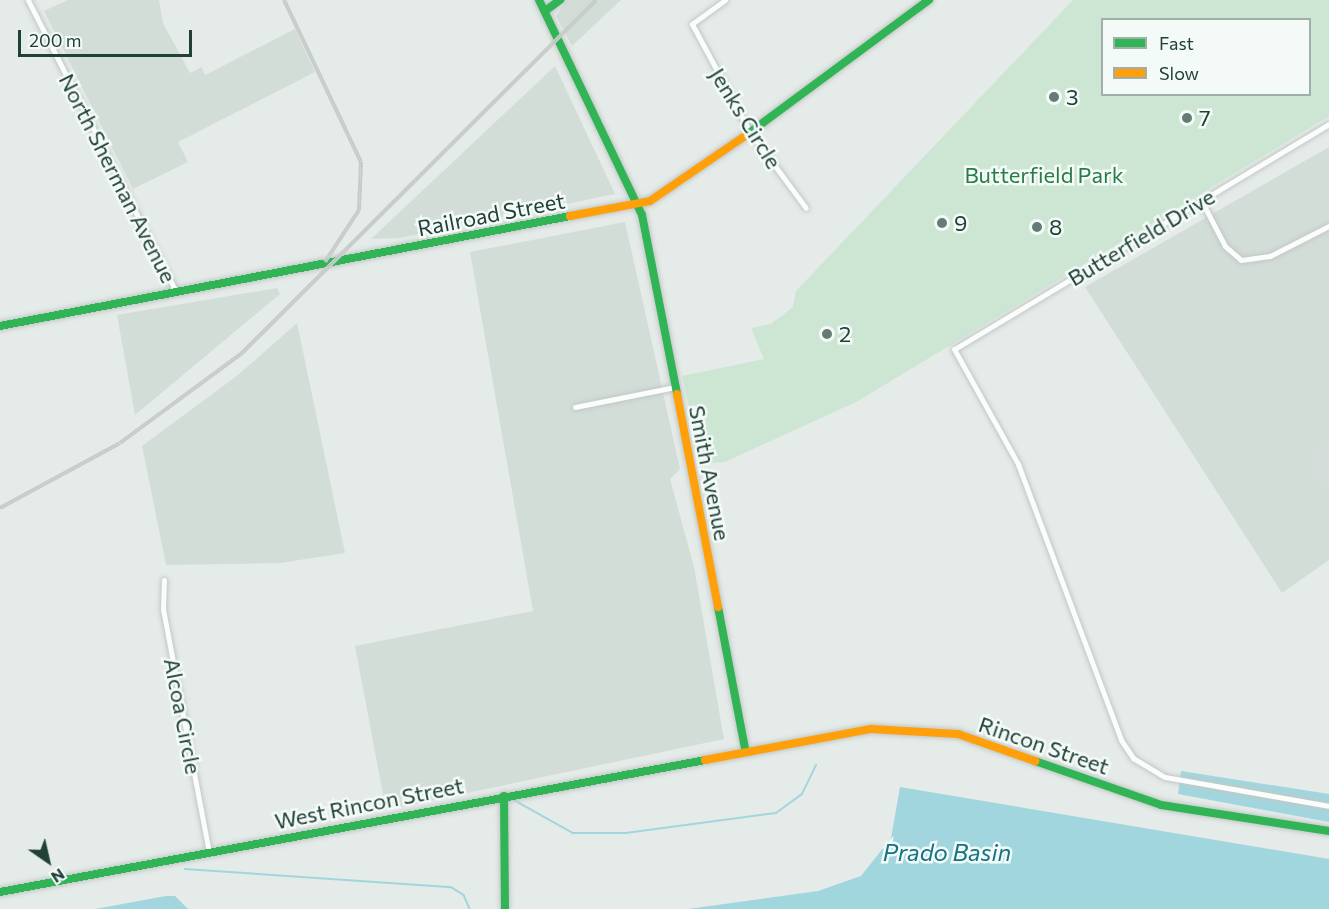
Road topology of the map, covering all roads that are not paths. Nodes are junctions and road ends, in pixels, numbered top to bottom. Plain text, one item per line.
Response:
1 (28, 0) edge
2 (539, 0) edge
3 (560, 0) edge
4 (725, 0) edge
5 (929, 0) edge
6 (544, 11) junction
7 (1329, 124) edge
8 (750, 132) junction
9 (1201, 201) junction
10 (639, 204) junction
11 (806, 208) dead end
12 (1329, 226) edge
13 (176, 292) junction
14 (0, 326) edge
15 (675, 387) junction
16 (575, 407) dead end
17 (164, 580) dead end
18 (745, 749) junction
19 (504, 796) junction
20 (1329, 806) edge
21 (1329, 831) edge
22 (209, 852) junction
23 (0, 892) edge
24 (505, 909) edge

1 - 13 street, North Sherman Avenue
2 - 6 main road, Smith Avenue
3 - 6 main road
4 - 8 street, Jenks Circle
5 - 8 main road, Railroad Street
6 - 10 main road, Smith Avenue
7 - 9 street, Butterfield Drive
8 - 10 main road, Railroad Street
8 - 11 street, Jenks Circle
9 - 12 street
9 - 20 street, Butterfield Drive
10 - 13 main road, Railroad Street
10 - 15 main road, Smith Avenue
13 - 14 main road, Railroad Street
15 - 16 street
15 - 18 main road, Smith Avenue
17 - 22 street, Alcoa Circle
18 - 19 main road, West Rincon Street
18 - 21 main road, Rincon Street
19 - 22 main road, West Rincon Street
19 - 24 main road
22 - 23 main road, West Rincon Street

